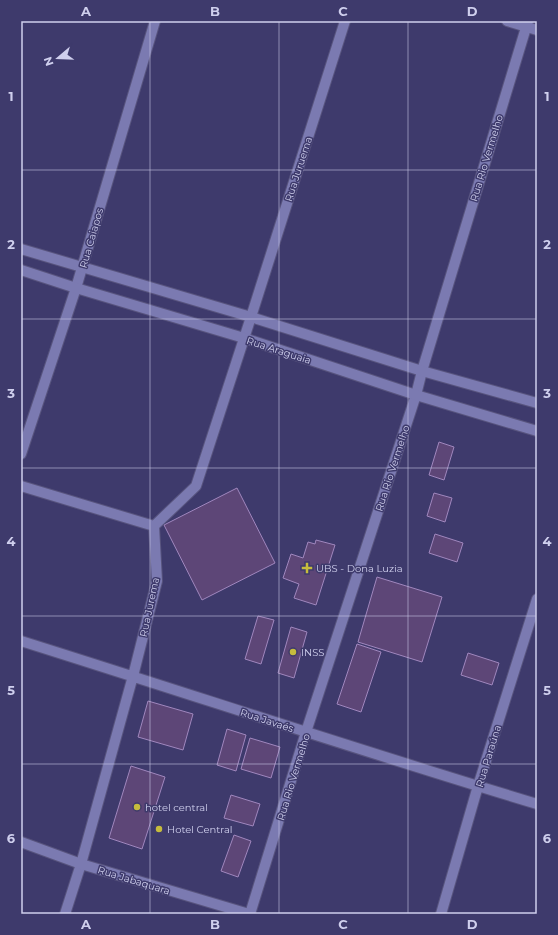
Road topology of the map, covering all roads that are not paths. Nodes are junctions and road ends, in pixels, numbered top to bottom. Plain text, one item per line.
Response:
1 (155, 21) edge
2 (346, 21) edge
3 (507, 21) edge
4 (527, 24) edge
5 (537, 30) edge
6 (21, 249) edge
7 (83, 267) junction
8 (21, 270) edge
9 (76, 288) junction
10 (251, 317) junction
11 (244, 338) junction
12 (422, 371) junction
13 (416, 395) junction
14 (537, 403) edge
15 (537, 431) edge
16 (21, 454) edge
17 (21, 486) edge
18 (154, 526) junction
19 (537, 599) edge
20 (21, 641) edge
21 (133, 676) junction
22 (306, 732) junction
23 (478, 786) junction
24 (537, 804) edge
25 (21, 842) edge
26 (81, 864) junction
27 (66, 914) edge
28 (250, 914) edge
29 (441, 914) edge

1 - 7 street, Rua Caiapos
2 - 10 street, Rua Juruema
3 - 4 street
4 - 5 street
4 - 12 street, Rua Rio Vermelho
6 - 7 street
7 - 9 street, Rua Caiapos
7 - 10 street
8 - 9 street, Rua Araguaia
9 - 11 street, Rua Araguaia
9 - 16 street, Rua Caiapos
10 - 11 street
10 - 12 street
11 - 13 street, Rua Araguaia
11 - 18 street
12 - 13 street, Rua Rio Vermelho
12 - 14 street
13 - 15 street, Rua Araguaia
13 - 22 street, Rua Rio Vermelho
17 - 18 street
18 - 21 street, Rua Jurema
19 - 23 street, Rua Paraúna
20 - 21 street, Rua Javaés
21 - 22 street, Rua Javaés
21 - 26 street, Rua Jurema
22 - 23 street, Rua Javaés
22 - 28 street, Rua Rio Vermelho
23 - 24 street, Rua Javaés
23 - 29 street, Rua Paraúna
25 - 26 street, Rua Jabaquara
26 - 27 street, Rua Jurema
26 - 28 street, Rua Jabaquara

